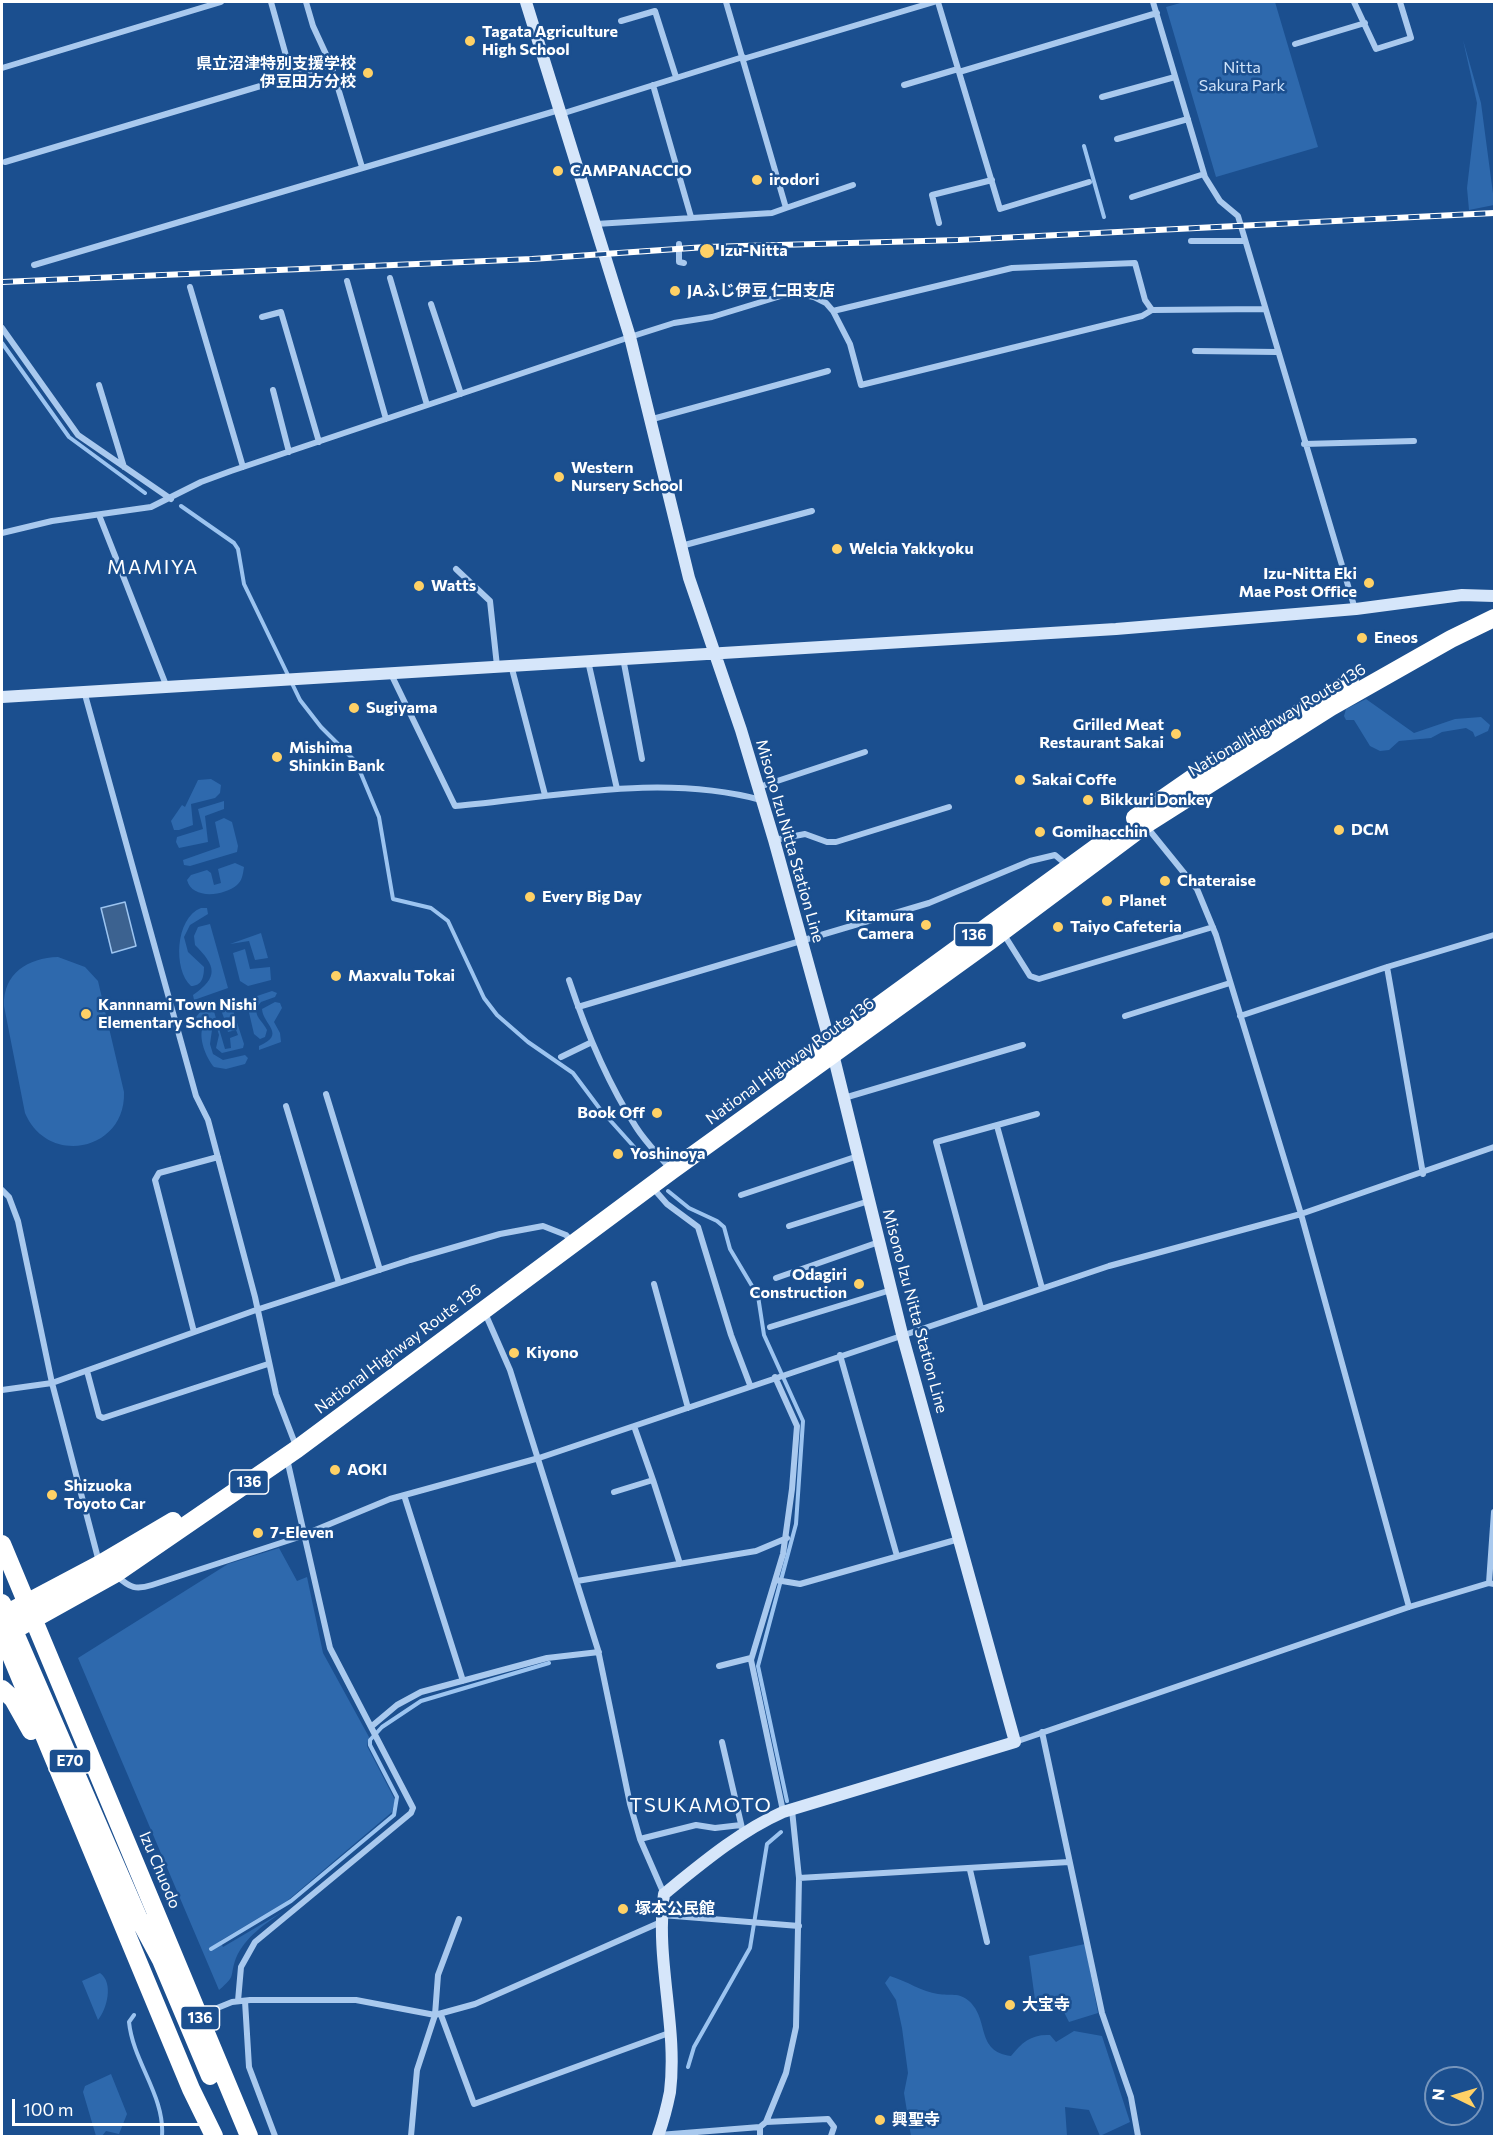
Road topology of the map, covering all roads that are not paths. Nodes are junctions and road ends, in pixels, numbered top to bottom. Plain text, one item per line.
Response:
1 (221, 2) edge
2 (271, 2) edge
3 (306, 2) edge
4 (526, 2) edge
5 (726, 2) edge
6 (936, 2) edge
7 (1153, 2) edge
8 (1354, 2) edge
9 (1400, 2) edge
10 (1156, 13) junction
11 (621, 21) dead end
12 (1365, 23) junction
13 (1295, 44) dead end
14 (743, 58) junction
15 (332, 65) junction
16 (2, 68) edge
17 (959, 70) junction
18 (292, 77) junction
19 (676, 77) junction
20 (1175, 77) junction
21 (653, 85) junction
22 (904, 86) dead end
23 (1102, 97) dead end
24 (560, 112) junction
25 (1188, 119) junction
26 (1117, 139) dead end
27 (5, 162) dead end
28 (362, 167) junction
29 (1204, 174) junction
30 (992, 180) junction
31 (1089, 182) dead end
32 (852, 185) dead end
33 (1132, 197) dead end
34 (786, 208) junction
35 (691, 217) junction
36 (939, 224) dead end
37 (595, 225) junction
38 (1191, 240) dead end
39 (1245, 241) junction
40 (679, 244) dead end
41 (684, 263) dead end
42 (34, 265) dead end
43 (390, 278) dead end
44 (347, 281) dead end
45 (190, 287) dead end
46 (430, 304) dead end
47 (1265, 309) junction
48 (1152, 310) junction
49 (833, 311) junction
50 (262, 317) dead end
51 (2, 328) edge
52 (630, 337) junction
53 (1195, 351) dead end
54 (1276, 352) junction
55 (828, 371) dead end
56 (99, 384) dead end
57 (273, 390) dead end
58 (460, 394) junction
59 (427, 405) junction
60 (386, 419) junction
61 (648, 420) junction
62 (319, 441) junction
63 (1414, 441) dead end
64 (1304, 444) junction
65 (290, 452) junction
66 (124, 467) junction
67 (243, 467) junction
68 (171, 499) junction
69 (812, 511) dead end
70 (99, 515) junction
71 (2, 533) edge
72 (681, 546) junction
73 (456, 569) dead end
74 (1494, 596) edge
75 (1494, 605) edge
76 (1356, 609) junction
77 (1494, 618) edge
78 (714, 652) junction
79 (623, 658) junction
80 (588, 660) junction
81 (512, 665) junction
82 (497, 666) junction
83 (391, 674) junction
84 (166, 685) junction
85 (84, 691) junction
86 (2, 697) edge
87 (865, 752) dead end
88 (642, 759) dead end
89 (759, 787) junction
90 (617, 789) junction
91 (545, 795) junction
92 (763, 800) junction
93 (949, 807) dead end
94 (1145, 825) junction
95 (774, 840) junction
96 (1072, 872) junction
97 (1213, 927) junction
98 (1002, 932) junction
99 (1494, 935) edge
100 (802, 940) junction
101 (1387, 967) junction
102 (569, 980) dead end
103 (1230, 983) junction
104 (578, 1007) junction
105 (1125, 1016) dead end
106 (1240, 1016) junction
107 (592, 1042) junction
108 (1023, 1044) dead end
109 (831, 1048) junction
110 (561, 1057) dead end
111 (326, 1094) dead end
112 (844, 1098) junction
113 (286, 1106) dead end
114 (1037, 1114) dead end
115 (998, 1126) junction
116 (1494, 1147) edge
117 (858, 1155) junction
118 (218, 1157) junction
119 (668, 1166) junction
120 (1423, 1174) junction
121 (651, 1186) junction
122 (2, 1190) edge
123 (741, 1195) dead end
124 (869, 1201) junction
125 (1301, 1214) junction
126 (789, 1226) dead end
127 (570, 1239) junction
128 (879, 1242) junction
129 (380, 1270) junction
130 (776, 1278) dead end
131 (339, 1283) junction
132 (654, 1284) dead end
133 (1042, 1288) junction
134 (891, 1290) junction
135 (981, 1308) junction
136 (484, 1309) junction
137 (256, 1310) junction
138 (771, 1328) dead end
139 (194, 1332) junction
140 (902, 1334) junction
141 (840, 1355) junction
142 (268, 1364) junction
143 (87, 1371) junction
144 (775, 1377) junction
145 (52, 1383) junction
146 (750, 1385) junction
147 (2, 1390) edge
148 (688, 1408) junction
149 (634, 1426) junction
150 (292, 1447) junction
151 (539, 1458) junction
152 (653, 1480) junction
153 (614, 1492) dead end
154 (404, 1495) junction
155 (1494, 1512) edge
156 (306, 1534) junction
157 (787, 1538) junction
158 (960, 1539) junction
159 (2, 1544) edge
160 (897, 1556) junction
161 (680, 1564) junction
162 (107, 1569) junction
163 (776, 1580) junction
164 (577, 1581) junction
165 (1492, 1583) edge
166 (2, 1603) edge
167 (1409, 1607) junction
168 (30, 1611) junction
169 (2, 1616) edge
170 (2, 1635) edge
171 (599, 1652) junction
172 (752, 1658) junction
173 (719, 1666) dead end
174 (463, 1681) junction
175 (2, 1689) edge
176 (372, 1726) junction
177 (1042, 1732) junction
178 (722, 1742) dead end
179 (1015, 1742) junction
180 (788, 1811) junction
181 (743, 1830) junction
182 (640, 1839) junction
183 (95, 1855) junction
184 (1069, 1862) junction
185 (970, 1870) junction
186 (799, 1878) junction
187 (664, 1894) junction
188 (661, 1918) junction
189 (139, 1919) junction
190 (459, 1919) dead end
191 (799, 1926) junction
192 (987, 1942) dead end
193 (241, 2001) junction
194 (199, 2015) junction
195 (438, 2015) junction
196 (669, 2033) junction
197 (191, 2089) junction
198 (763, 2125) junction
199 (206, 2136) edge
200 (214, 2136) edge
201 (226, 2136) edge
202 (236, 2136) edge
203 (249, 2136) edge
204 (275, 2136) edge
205 (411, 2136) edge
206 (658, 2136) edge
207 (760, 2136) edge
208 (831, 2136) edge
209 (1138, 2136) edge

1 - 16 street
2 - 18 street
3 - 15 street
4 - 24 main road, Misono Izu Nitta Station Line
5 - 14 street
6 - 14 street
6 - 17 street
7 - 10 street
8 - 12 street
9 - 12 street
10 - 17 street
10 - 20 street
11 - 19 street
12 - 13 street
14 - 19 street
14 - 34 street
15 - 18 street
15 - 28 street
17 - 22 street
17 - 30 street
18 - 27 street
19 - 21 street
20 - 23 street
20 - 25 street
21 - 24 street
21 - 35 street
24 - 28 street
24 - 37 main road, Misono Izu Nitta Station Line
25 - 26 street
25 - 29 street
28 - 42 street
29 - 33 street
29 - 39 street
30 - 31 street
30 - 36 street
32 - 34 street
34 - 35 street
35 - 37 street
37 - 52 main road, Misono Izu Nitta Station Line
38 - 39 street
39 - 47 street
40 - 41 street
43 - 59 street
44 - 60 street
45 - 67 street
46 - 58 street
47 - 48 street
47 - 54 street
48 - 49 street
48 - 49 street
49 - 52 street
50 - 62 street
51 - 66 street
52 - 58 street
52 - 61 main road, Misono Izu Nitta Station Line
53 - 54 street
54 - 64 street
55 - 61 street
56 - 66 street
57 - 65 street
58 - 59 street
59 - 60 street
60 - 62 street
61 - 72 main road, Misono Izu Nitta Station Line
62 - 65 street
63 - 64 street
64 - 76 street
65 - 67 street
66 - 68 street
67 - 68 street
68 - 70 street
69 - 72 street
70 - 71 street
70 - 84 street
72 - 78 main road, Misono Izu Nitta Station Line
73 - 82 street
74 - 76 main road
75 - 96 highway, National Highway Route 136 / 136
76 - 78 main road
77 - 94 highway, National Highway Route 136 / 136
78 - 79 main road
78 - 89 main road, Misono Izu Nitta Station Line
79 - 80 main road
79 - 88 street
80 - 81 main road
80 - 90 street
81 - 82 main road
81 - 91 street
82 - 83 main road
83 - 84 main road
83 - 91 street
84 - 85 main road
85 - 86 main road
85 - 118 street
87 - 89 street
89 - 92 main road, Misono Izu Nitta Station Line
90 - 91 street
90 - 92 street
92 - 95 main road, Misono Izu Nitta Station Line
93 - 95 street
94 - 96 highway, National Highway Route 136 / 136
94 - 97 street
95 - 100 main road, Misono Izu Nitta Station Line
96 - 98 highway, National Highway Route 136 / 136
96 - 100 street
96 - 109 highway, National Highway Route 136 / 136
97 - 98 street
97 - 103 street
98 - 109 highway, National Highway Route 136 / 136
99 - 101 street
100 - 104 street
100 - 109 main road, Misono Izu Nitta Station Line
101 - 106 street
101 - 120 street
102 - 104 street
103 - 105 street
103 - 106 street
104 - 107 street
106 - 125 street
107 - 110 street
107 - 119 street
108 - 112 street
109 - 112 main road, Misono Izu Nitta Station Line
109 - 119 highway, National Highway Route 136 / 136
111 - 129 street
112 - 117 main road, Misono Izu Nitta Station Line
113 - 131 street
114 - 115 street
115 - 133 street
115 - 135 street
116 - 120 street
117 - 123 street
117 - 124 main road, Misono Izu Nitta Station Line
118 - 137 street
118 - 139 street
119 - 121 highway, National Highway Route 136 / 136
119 - 127 highway, National Highway Route 136 / 136
120 - 125 street
121 - 127 highway, National Highway Route 136 / 136
121 - 146 street
122 - 145 street
124 - 126 street
124 - 128 main road, Misono Izu Nitta Station Line
125 - 133 street
125 - 167 street
127 - 129 street
127 - 136 highway, National Highway Route 136 / 136
127 - 150 highway, National Highway Route 136 / 136
128 - 130 street
128 - 134 main road, Misono Izu Nitta Station Line
129 - 131 street
131 - 137 street
132 - 148 street
133 - 135 street
134 - 138 street
134 - 140 main road, Misono Izu Nitta Station Line
135 - 140 street
136 - 150 highway, National Highway Route 136 / 136
136 - 151 street
137 - 139 street
137 - 142 street
139 - 143 street
140 - 141 street
140 - 158 main road, Misono Izu Nitta Station Line
141 - 144 street
141 - 160 street
142 - 143 street
142 - 150 street
143 - 145 street
144 - 146 street
144 - 157 street
145 - 147 street
145 - 162 street
146 - 148 street
148 - 149 street
149 - 151 street
149 - 152 street
150 - 156 street
150 - 162 highway, National Highway Route 136 / 136
151 - 154 street
151 - 164 street
152 - 153 street
152 - 161 street
154 - 156 street
154 - 174 street
155 - 165 street
156 - 162 street
156 - 176 street
157 - 161 street
157 - 163 street
158 - 160 street
158 - 179 main road, Misono Izu Nitta Station Line
159 - 168 highway, 136
160 - 163 street
161 - 164 street
162 - 168 highway, National Highway Route 136 / 136
163 - 172 street
164 - 171 street
165 - 167 street
166 - 189 highway, E70, bridge
167 - 177 street
168 - 169 highway, National Highway Route 136 / 136
168 - 170 highway, National Highway Route 136 / 136
168 - 194 highway, Izu Chuodo / 136
170 - 183 highway, 136
171 - 174 street
171 - 182 street
172 - 173 street
172 - 180 street
174 - 176 street
175 - 183 highway
176 - 193 street
177 - 179 street
177 - 184 street
178 - 181 street
179 - 180 main road
180 - 181 main road
180 - 186 street
181 - 182 street
181 - 187 main road
182 - 187 street
183 - 197 highway, 136
184 - 185 street
184 - 209 street
185 - 186 street
185 - 192 street
186 - 191 street
187 - 188 main road
188 - 191 street
188 - 195 street
188 - 196 main road
189 - 201 highway
189 - 202 highway
190 - 195 street
191 - 198 street
193 - 194 street
193 - 195 street
193 - 204 street
194 - 203 highway, Izu Chuodo / 136
195 - 196 street
195 - 205 street
196 - 206 main road
197 - 199 highway
197 - 200 highway, 136
198 - 206 street
198 - 207 street
198 - 208 street

